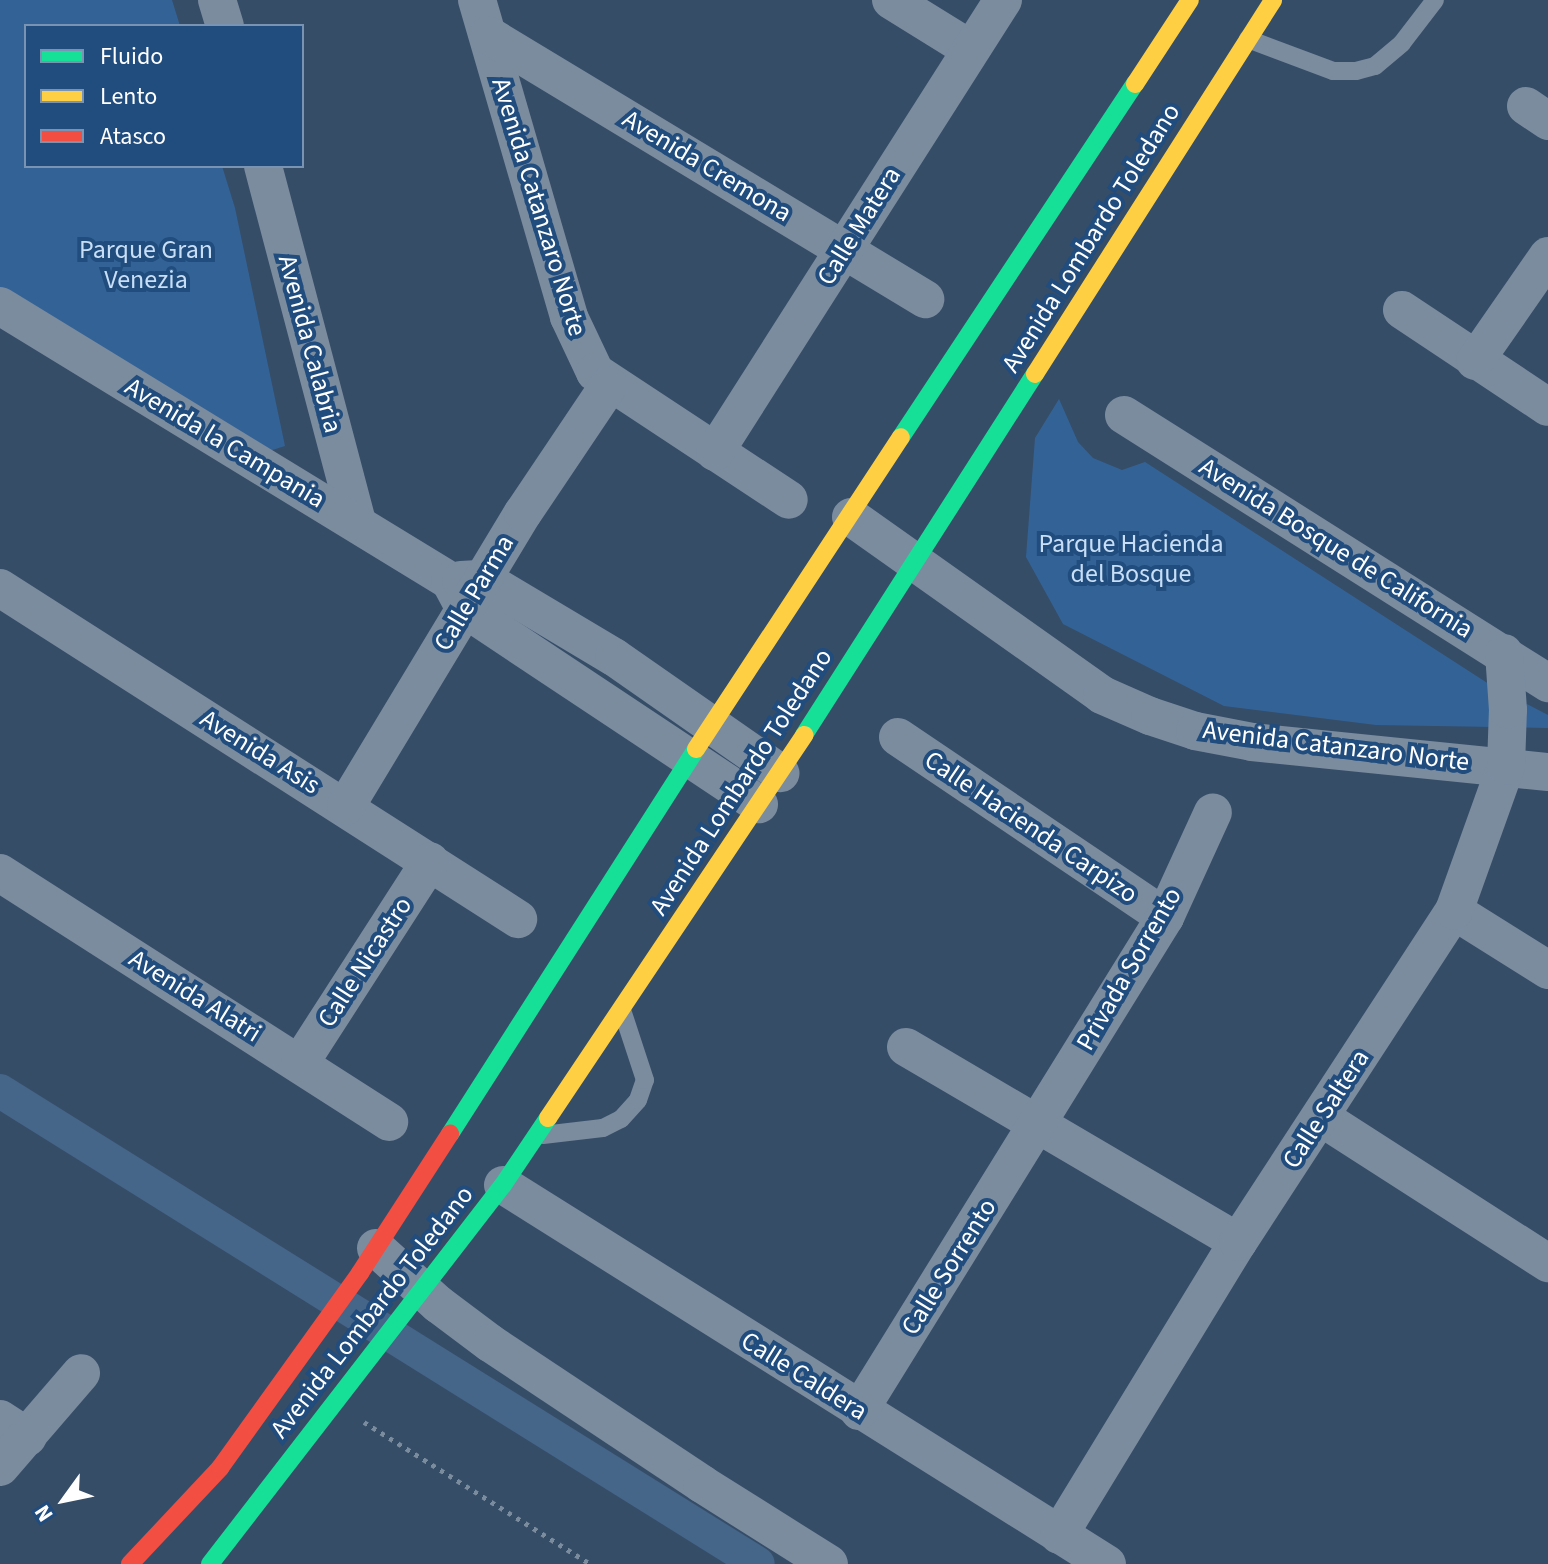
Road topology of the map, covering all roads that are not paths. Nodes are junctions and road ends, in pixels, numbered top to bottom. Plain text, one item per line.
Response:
1 (217, 0) edge
2 (891, 0) edge
3 (1003, 0) edge
4 (1190, 0) edge
5 (1273, 0) edge
6 (1435, 0) edge
7 (483, 18) edge
8 (224, 24) edge
9 (1248, 39) junction
10 (970, 49) junction
11 (264, 168) edge
12 (845, 250) junction
13 (1548, 256) edge
14 (925, 299) dead end
15 (0, 306) edge
16 (1402, 310) dead end
17 (1475, 361) junction
18 (609, 385) junction
19 (1548, 407) edge
20 (1124, 415) dead end
21 (715, 452) junction
22 (789, 500) dead end
23 (851, 517) junction
24 (357, 523) junction
25 (916, 562) junction
26 (0, 588) edge
27 (466, 590) junction
28 (1504, 653) junction
29 (614, 657) junction
30 (1548, 683) edge
31 (592, 693) junction
32 (711, 725) junction
33 (898, 737) dead end
34 (690, 758) junction
35 (1506, 766) junction
36 (1548, 772) edge
37 (780, 773) junction
38 (759, 804) junction
39 (346, 806) junction
40 (1213, 812) dead end
41 (430, 861) junction
42 (0, 873) edge
43 (1454, 911) junction
44 (1165, 917) junction
45 (518, 919) dead end
46 (1548, 970) edge
47 (622, 1009) junction
48 (906, 1047) dead end
49 (300, 1063) junction
50 (1322, 1118) junction
51 (389, 1122) dead end
52 (1038, 1122) junction
53 (536, 1136) junction
54 (503, 1185) junction
55 (1238, 1242) junction
56 (368, 1260) junction
57 (1548, 1263) edge
58 (413, 1299) junction
59 (81, 1373) dead end
60 (859, 1411) junction
61 (14, 1428) edge
62 (0, 1467) edge
63 (1059, 1535) junction
64 (130, 1564) edge
65 (210, 1564) edge
66 (829, 1564) edge
67 (1107, 1564) edge

1 - 8 street
2 - 10 street
3 - 10 street, Calle Matera
4 - 23 main road, Avenida Lombardo Toledano
5 - 9 main road, Avenida Lombardo Toledano
6 - 9 lane
7 - 12 street, Avenida Cremona
7 - 18 street, Avenida Catanzaro Norte
9 - 25 main road, Avenida Lombardo Toledano
10 - 12 street, Calle Matera
11 - 24 street, Avenida Calabria
12 - 14 street, Avenida Cremona
12 - 21 street, Calle Matera
13 - 17 street
15 - 24 street, Avenida la Campania
16 - 17 street
17 - 19 street
18 - 21 street, Avenida Catanzaro Norte
18 - 27 street, Calle Parma
20 - 28 street, Avenida Bosque de California
21 - 22 street, Avenida Catanzaro Norte
23 - 25 street, Avenida Catanzaro Norte
23 - 32 main road, Avenida Lombardo Toledano
24 - 27 street, Avenida la Campania
25 - 35 street, Avenida Catanzaro Norte
25 - 37 main road, Avenida Lombardo Toledano
26 - 39 street, Avenida Asis
27 - 29 street, Avenida la Campania
27 - 31 street, Avenida la Campania
27 - 39 street, Calle Parma
28 - 30 street, Avenida Bosque de California
28 - 35 street, Calle Saltera
29 - 31 street
29 - 32 street, Avenida la Campania
31 - 34 street, Avenida la Campania
32 - 34 main road, Avenida Lombardo Toledano
32 - 37 street, Avenida la Campania
33 - 44 street, Calle Hacienda Carpizo
34 - 38 street, Avenida la Campania
34 - 56 main road, Avenida Lombardo Toledano
35 - 36 street, Avenida Catanzaro Norte
35 - 43 street, Calle Saltera
37 - 38 main road, Avenida Lombardo Toledano
38 - 47 main road, Avenida Lombardo Toledano
39 - 41 street, Avenida Asis
40 - 44 street, Privada Sorrento
41 - 45 street, Avenida Asis
41 - 49 street, Calle Nicastro
42 - 49 street, Avenida Alatri
43 - 46 street
43 - 50 street, Calle Saltera
44 - 52 street, Privada Sorrento
47 - 53 main road, Avenida Lombardo Toledano
47 - 53 lane
48 - 52 street
49 - 51 street, Avenida Alatri
50 - 55 street, Calle Saltera
50 - 57 street
52 - 55 street
52 - 60 street, Calle Sorrento
53 - 54 main road, Avenida Lombardo Toledano
54 - 58 main road, Avenida Lombardo Toledano
54 - 60 street, Calle Caldera
55 - 63 street, Calle Saltera
56 - 58 street
56 - 64 main road, Avenida Lombardo Toledano
58 - 65 main road, Avenida Lombardo Toledano
58 - 66 street
59 - 61 street
60 - 63 street, Calle Caldera
61 - 62 street
63 - 67 street, Calle Caldera

